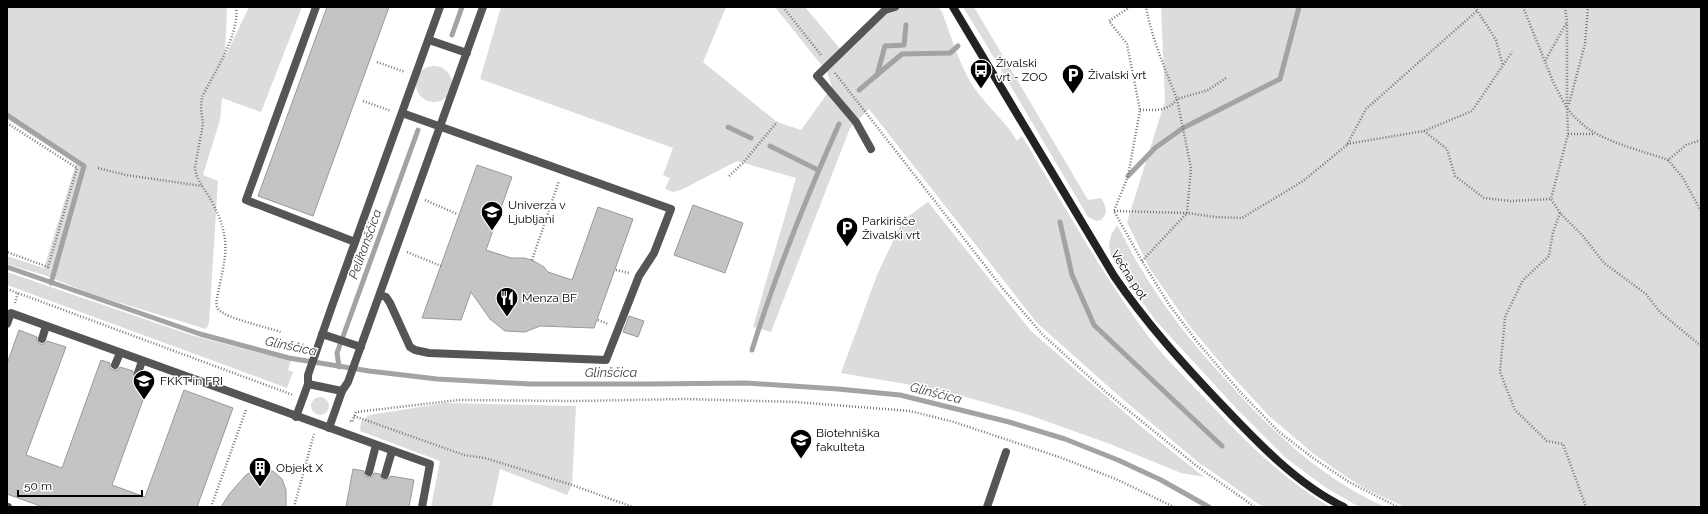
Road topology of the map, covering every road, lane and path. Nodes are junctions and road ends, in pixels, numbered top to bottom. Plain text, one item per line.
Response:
1 (236, 7) edge
2 (316, 7) edge
3 (440, 7) edge
4 (483, 7) edge
5 (783, 7) edge
6 (895, 7) edge
7 (953, 7) edge
8 (1130, 7) edge
9 (1146, 7) edge
10 (1475, 7) edge
11 (1523, 7) edge
12 (1565, 7) edge
13 (1588, 7) edge
14 (1478, 10) junction
15 (1567, 22) junction
16 (429, 40) junction
17 (1512, 52) dead end
18 (467, 53) junction
19 (377, 62) dead end
20 (1545, 62) junction
21 (828, 64) junction
22 (1503, 67) junction
23 (415, 75) junction
24 (1226, 78) dead end
25 (1177, 100) junction
26 (363, 101) dead end
27 (1567, 108) junction
28 (1140, 110) junction
29 (402, 113) junction
30 (777, 122) dead end
31 (7, 123) edge
32 (440, 126) junction
33 (1424, 131) junction
34 (1568, 134) junction
35 (1596, 134) junction
36 (1701, 140) edge
37 (1347, 144) junction
38 (871, 149) dead end
39 (1668, 160) junction
40 (98, 168) dead end
41 (563, 169) junction
42 (729, 176) dead end
43 (203, 186) junction
44 (416, 196) junction
45 (1551, 199) junction
46 (1114, 211) junction
47 (1701, 211) edge
48 (1187, 213) junction
49 (1560, 213) junction
50 (457, 214) dead end
51 (355, 242) junction
52 (397, 249) junction
53 (7, 252) edge
54 (532, 260) dead end
55 (1142, 261) junction
56 (440, 266) dead end
57 (7, 289) edge
58 (18, 293) junction
59 (380, 295) junction
60 (17, 297) dead end
61 (7, 324) edge
62 (46, 326) junction
63 (281, 332) dead end
64 (322, 334) junction
65 (42, 339) dead end
66 (1701, 346) edge
67 (361, 347) junction
68 (120, 353) junction
69 (142, 361) junction
70 (115, 365) dead end
71 (138, 373) dead end
72 (308, 384) junction
73 (342, 391) junction
74 (303, 398) junction
75 (249, 400) junction
76 (335, 412) junction
77 (354, 416) junction
78 (296, 417) junction
79 (317, 424) junction
80 (329, 428) junction
81 (376, 445) junction
82 (392, 451) junction
83 (1006, 452) dead end
84 (369, 472) dead end
85 (385, 475) dead end
86 (211, 507) edge
87 (294, 507) edge
88 (422, 507) edge
89 (634, 507) edge
90 (987, 507) edge
91 (1174, 507) edge
92 (1255, 507) edge
93 (1344, 507) edge
94 (1398, 507) edge
95 (1586, 507) edge

1 - 43 path
2 - 51 lane
3 - 16 lane
4 - 18 lane
5 - 21 path
6 - 21 lane
7 - 93 main road, Večna pot
8 - 28 path
9 - 25 path
10 - 14 path
11 - 20 path
12 - 15 path
13 - 27 path
14 - 22 path
14 - 37 path
15 - 20 path
15 - 27 path
16 - 18 lane
16 - 23 lane
17 - 22 path
18 - 32 lane
19 - 23 path
20 - 27 path
21 - 38 lane
21 - 92 path
22 - 33 path
23 - 29 lane
24 - 25 path
25 - 28 path
25 - 48 path
26 - 29 path
27 - 34 path
27 - 35 path
28 - 46 path
29 - 32 lane
29 - 51 lane
30 - 42 path
31 - 53 path
32 - 41 lane
32 - 44 lane
33 - 37 path
33 - 45 path
34 - 35 path
34 - 45 path
35 - 39 path
36 - 39 path
37 - 48 path
39 - 47 path
40 - 43 path
41 - 54 path
41 - 59 lane
43 - 63 path
44 - 50 path
44 - 52 lane
45 - 49 path
46 - 48 path
46 - 55 path
48 - 55 path
49 - 66 path
49 - 95 path
51 - 64 lane
52 - 56 path
52 - 59 lane
55 - 94 path
57 - 58 path
58 - 60 path
58 - 74 path
59 - 67 lane
61 - 62 lane
62 - 65 lane
62 - 68 lane
64 - 67 lane
64 - 72 lane
67 - 73 lane
68 - 69 lane
68 - 70 lane
69 - 71 lane
69 - 75 lane
72 - 73 lane
72 - 74 lane
73 - 76 lane
74 - 78 lane
75 - 78 lane
75 - 86 path
76 - 77 path
76 - 80 lane
77 - 89 path
77 - 91 path
78 - 79 lane
79 - 80 lane
79 - 87 path
80 - 81 lane
81 - 82 lane
81 - 84 lane
82 - 85 lane
82 - 88 lane
83 - 90 lane

